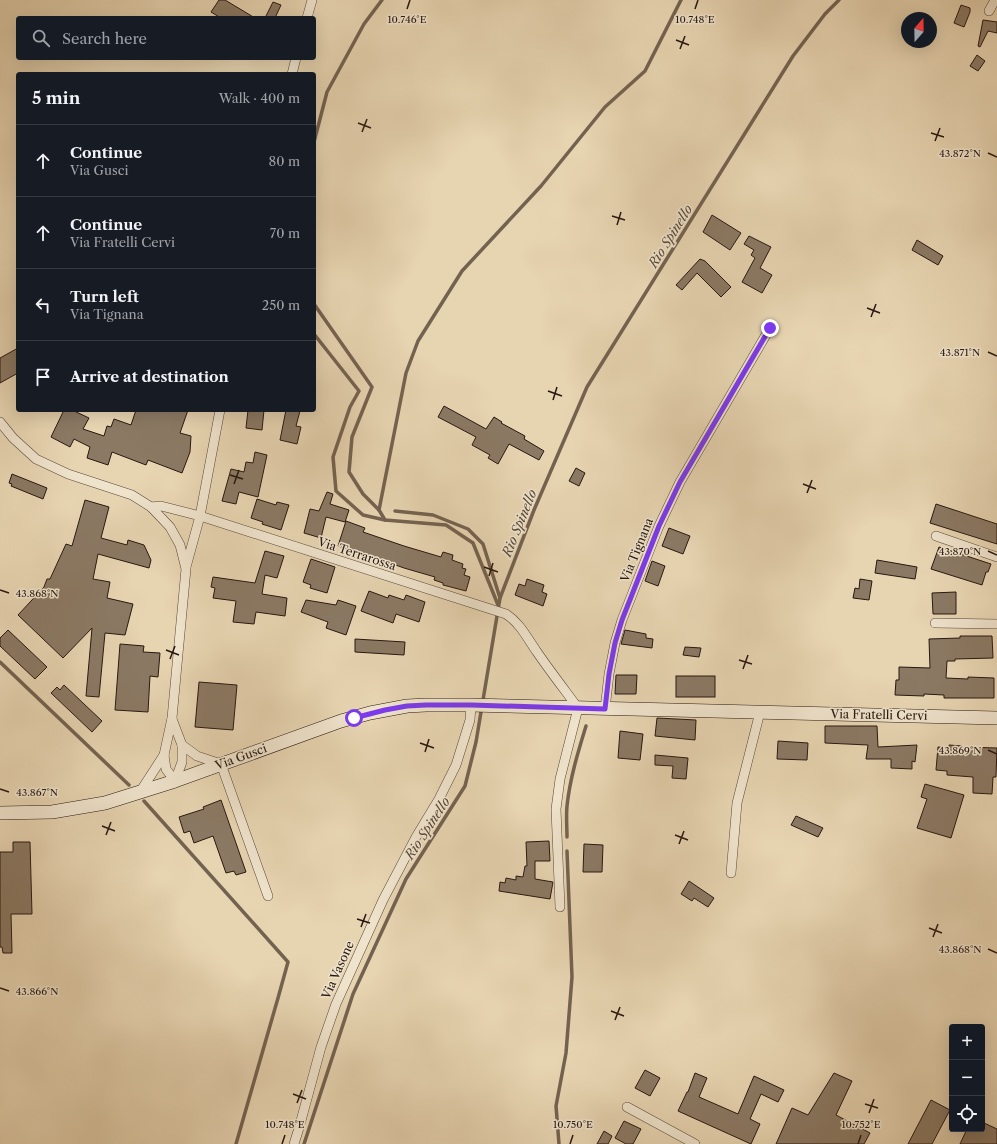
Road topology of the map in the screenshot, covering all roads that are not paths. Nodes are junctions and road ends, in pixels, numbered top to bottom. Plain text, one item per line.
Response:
1 (312, 0) edge
2 (995, 0) edge
3 (989, 11) dead end
4 (308, 16) edge
5 (296, 60) edge
6 (292, 72) edge
7 (770, 328) dead end
8 (220, 412) edge
9 (0, 422) edge
10 (151, 507) junction
11 (200, 516) junction
12 (936, 536) dead end
13 (997, 557) edge
14 (186, 569) junction
15 (935, 623) dead end
16 (997, 624) edge
17 (476, 705) junction
18 (578, 708) junction
19 (605, 709) junction
20 (760, 712) junction
21 (172, 718) junction
22 (997, 718) edge
23 (182, 746) junction
24 (164, 755) junction
25 (221, 764) junction
26 (175, 781) junction
27 (140, 792) junction
28 (0, 814) edge
29 (731, 872) dead end
30 (268, 896) dead end
31 (560, 907) dead end
32 (627, 1107) dead end
33 (294, 1144) edge
34 (695, 1144) edge

1 - 4 street
2 - 3 street
5 - 6 street
7 - 19 street, Via Tignana
8 - 11 street
9 - 10 street
10 - 11 street, Via Terrarossa
10 - 14 street
11 - 14 street
11 - 18 street, Via Terrarossa
12 - 13 street
14 - 21 street
15 - 16 street
17 - 18 street, Via Fratelli Cervi
17 - 25 street, Via Gusci
17 - 33 street, Via Vasone
18 - 19 street, Via Fratelli Cervi
18 - 31 street
19 - 20 street, Via Fratelli Cervi
20 - 22 street, Via Fratelli Cervi
20 - 29 street
21 - 23 street
21 - 24 street
23 - 25 street
23 - 26 street
24 - 26 street
24 - 27 street
25 - 26 street, Via Gusci
25 - 30 street
26 - 27 street, Via Gusci
27 - 28 street, Via Gusci
32 - 34 street

